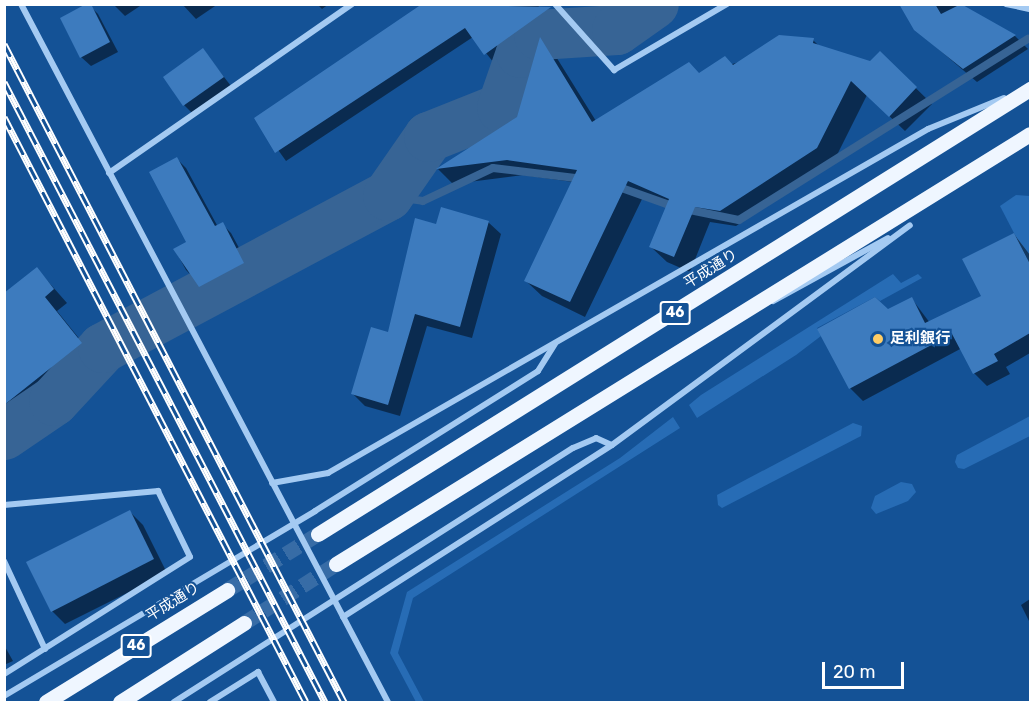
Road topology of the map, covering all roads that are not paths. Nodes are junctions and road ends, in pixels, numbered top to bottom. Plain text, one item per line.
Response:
1 (21, 4) edge
2 (352, 4) edge
3 (555, 4) edge
4 (727, 4) edge
5 (1006, 4) edge
6 (1030, 9) edge
7 (1030, 88) edge
8 (1030, 134) edge
9 (109, 173) junction
10 (557, 341) junction
11 (597, 399) junction
12 (612, 445) junction
13 (272, 483) junction
14 (4, 505) edge
15 (318, 534) tunnel mouth
16 (4, 561) edge
17 (336, 564) tunnel mouth
18 (227, 590) tunnel mouth
19 (343, 617) junction
20 (244, 622) tunnel mouth
21 (45, 649) junction
22 (4, 674) edge
23 (4, 696) edge
24 (46, 702) edge
25 (120, 702) edge
26 (174, 702) edge
27 (210, 702) edge
28 (274, 702) edge
29 (388, 702) edge

1 - 9 street
2 - 9 street
3 - 4 street
5 - 6 street
7 - 10 street
7 - 15 main road, 平成通り / 46
8 - 11 main road, 46
9 - 13 street
10 - 13 street
10 - 23 street
11 - 12 street
11 - 17 main road, 46
12 - 19 street
12 - 26 street
13 - 19 street
14 - 21 street
16 - 21 street
18 - 24 main road, 平成通り / 46
19 - 29 street
20 - 25 main road, 46
21 - 22 street
27 - 28 street

